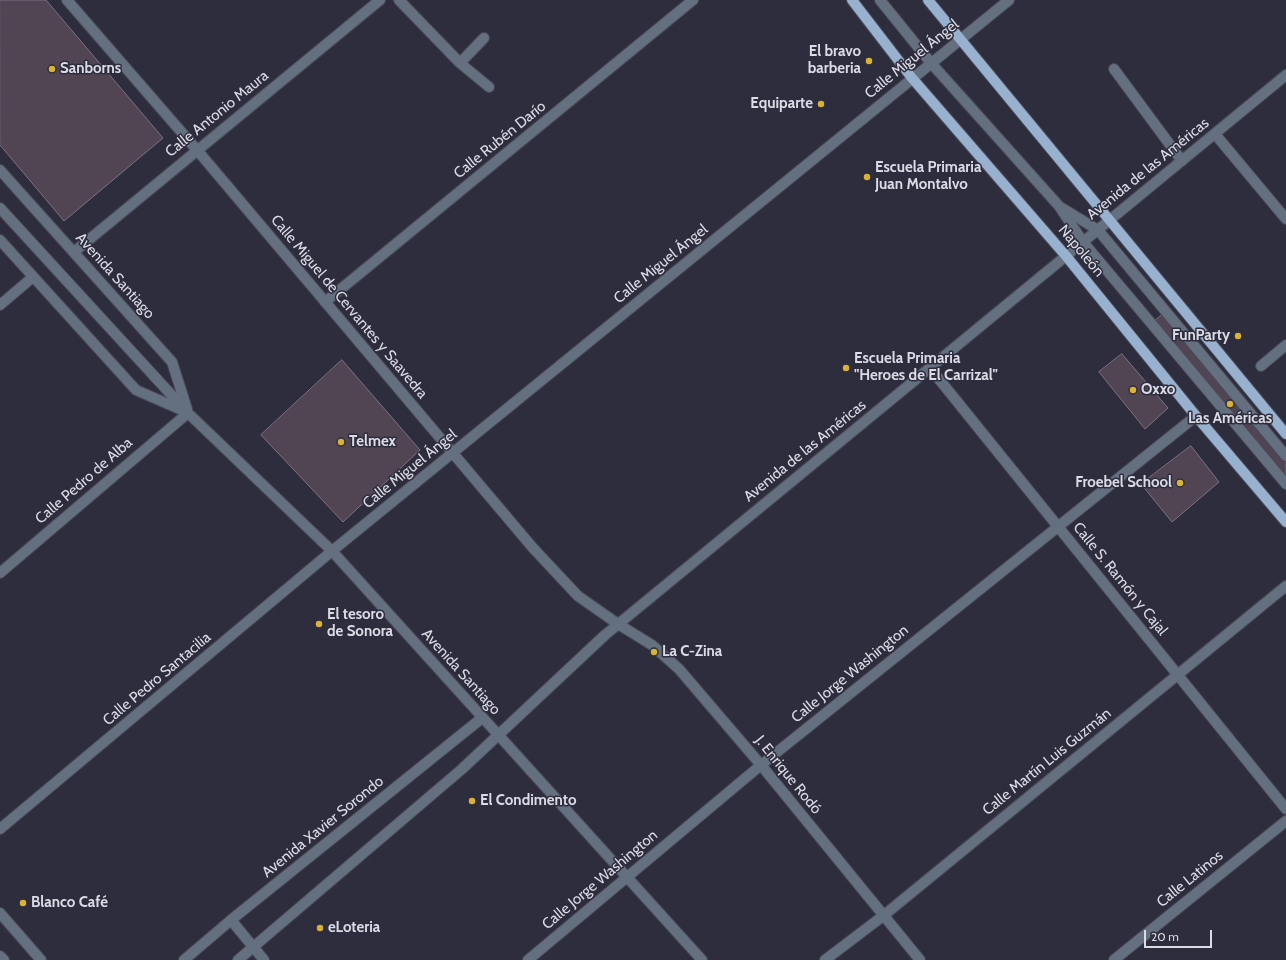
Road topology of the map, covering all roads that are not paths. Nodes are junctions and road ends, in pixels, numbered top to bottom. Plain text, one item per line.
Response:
1 (67, 0) edge
2 (380, 0) edge
3 (399, 0) edge
4 (693, 0) edge
5 (852, 0) edge
6 (880, 0) edge
7 (928, 0) edge
8 (1009, 0) edge
9 (484, 38) dead end
10 (960, 39) junction
11 (460, 62) junction
12 (931, 63) junction
13 (1114, 69) dead end
14 (1286, 75) edge
15 (912, 78) junction
16 (489, 87) dead end
17 (1215, 134) junction
18 (197, 150) junction
19 (1182, 161) junction
20 (0, 170) edge
21 (1059, 206) junction
22 (0, 208) edge
23 (1286, 219) edge
24 (1110, 220) junction
25 (1098, 230) junction
26 (0, 240) edge
27 (1083, 242) junction
28 (74, 252) junction
29 (1066, 256) junction
30 (34, 277) junction
31 (325, 302) junction
32 (0, 306) edge
33 (1286, 345) edge
34 (1261, 366) dead end
35 (930, 368) junction
36 (188, 413) junction
37 (1196, 416) junction
38 (1286, 434) edge
39 (452, 454) junction
40 (1286, 456) edge
41 (1286, 484) edge
42 (1286, 522) edge
43 (1058, 526) junction
44 (332, 551) junction
45 (0, 573) edge
46 (1286, 586) edge
47 (618, 624) junction
48 (1178, 675) junction
49 (482, 718) junction
50 (498, 735) junction
51 (762, 765) junction
52 (1286, 809) edge
53 (1286, 821) edge
54 (0, 829) edge
55 (628, 877) junction
56 (0, 913) edge
57 (883, 916) junction
58 (231, 920) junction
59 (253, 946) junction
60 (0, 956) edge
61 (4, 960) edge
62 (41, 960) edge
63 (184, 960) edge
64 (238, 960) edge
65 (264, 960) edge
66 (528, 960) edge
67 (702, 960) edge
68 (825, 960) edge
69 (920, 960) edge
70 (1114, 960) edge

1 - 18 street, Calle Miguel de Cervantes y Saavedra
2 - 18 street, Calle Antonio Maura
3 - 11 street
4 - 31 street, Calle Rubén Darío
5 - 15 main road, Napoleón
6 - 12 street
7 - 10 main road
8 - 10 street, Calle Miguel Ángel
9 - 11 street
10 - 12 street, Calle Miguel Ángel
10 - 24 main road
11 - 16 street
12 - 15 street, Calle Miguel Ángel
12 - 21 street
13 - 19 street
14 - 17 street, Avenida de las Américas
15 - 29 main road, Napoleón
15 - 39 street, Calle Miguel Ángel
17 - 19 street, Avenida de las Américas
17 - 23 street
18 - 28 street, Calle Antonio Maura
18 - 31 street, Calle Miguel de Cervantes y Saavedra
19 - 24 street, Avenida de las Américas
20 - 28 street, Avenida Santiago
21 - 25 street
21 - 27 street
22 - 36 street, Avenida Santiago
24 - 25 street, Avenida de las Américas
24 - 38 main road
25 - 27 street, Avenida de las Américas
25 - 40 street
26 - 30 street, Avenida Santiago
27 - 29 street, Avenida de las Américas
27 - 41 street
28 - 36 street, Avenida Santiago
29 - 35 street, Avenida de las Américas
29 - 37 main road, Napoleón
30 - 32 street
30 - 36 street, Avenida Santiago
31 - 39 street, Calle Miguel de Cervantes y Saavedra
33 - 34 street
35 - 43 street, Calle S. Ramón y Cajal
35 - 47 street, Avenida de las Américas
36 - 44 street, Avenida Santiago
36 - 45 street, Calle Pedro de Alba
37 - 42 main road, Napoleón
37 - 43 street, Calle Jorge Washington
39 - 44 street, Calle Miguel Ángel
39 - 47 street, Calle Miguel de Cervantes y Saavedra
43 - 48 street, Calle S. Ramón y Cajal
43 - 51 street, Calle Jorge Washington
44 - 49 street, Avenida Santiago
44 - 54 street, Calle Pedro Santacilia
46 - 48 street, Calle Martín Luis Guzmán
47 - 50 street, Avenida de las Américas
47 - 51 street, J. Enrique Rodó
48 - 52 street, Calle S. Ramón y Cajal
48 - 57 street, Calle Martín Luis Guzmán
49 - 50 street, Avenida Santiago
49 - 58 street, Avenida Xavier Sorondo
50 - 55 street, Avenida Santiago
50 - 59 street
51 - 55 street, Calle Jorge Washington
51 - 57 street, J. Enrique Rodó
53 - 70 street, Calle Latinos
55 - 66 street, Calle Jorge Washington
55 - 67 street, Avenida Santiago
56 - 62 street
57 - 68 street, Calle Martín Luis Guzmán
57 - 69 street, J. Enrique Rodó
58 - 59 street
58 - 63 street, Avenida Xavier Sorondo
59 - 64 street
59 - 65 street
60 - 61 street

